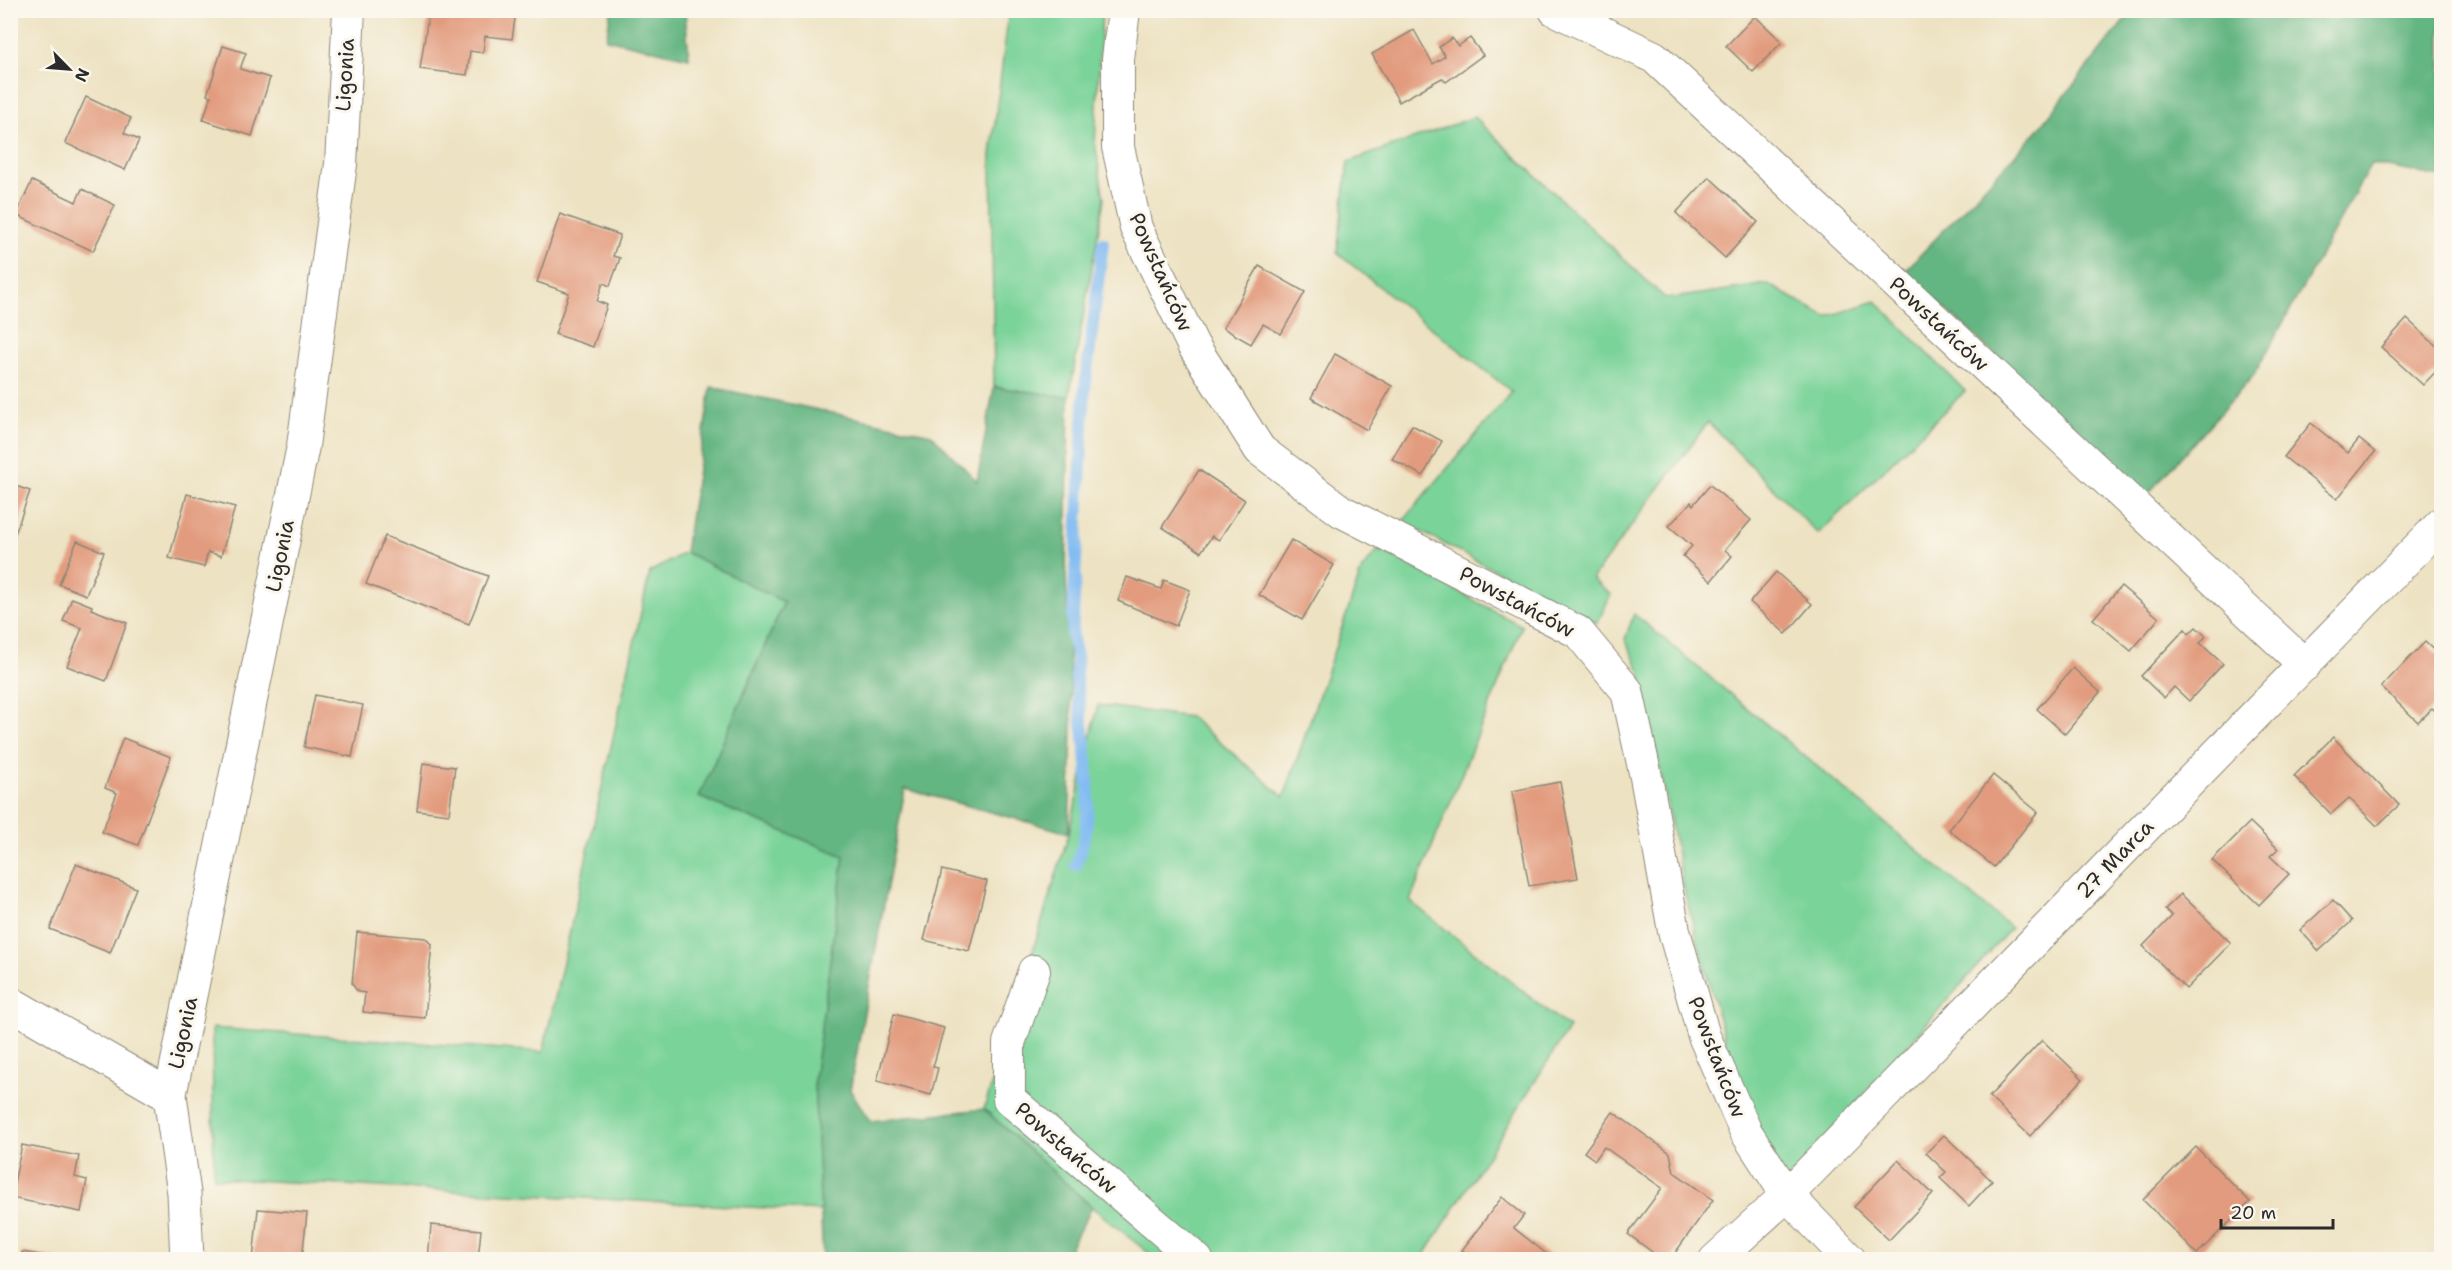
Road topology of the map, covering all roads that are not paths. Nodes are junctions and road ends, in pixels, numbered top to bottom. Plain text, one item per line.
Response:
1 (349, 10) edge
2 (1124, 10) edge
3 (1555, 10) edge
4 (2442, 523) edge
5 (2305, 665) junction
6 (1034, 971) dead end
7 (10, 1003) edge
8 (170, 1096) junction
9 (1787, 1195) junction
10 (187, 1260) edge
11 (1197, 1260) edge
12 (1715, 1260) edge
13 (1850, 1260) edge

1 - 8 street, Ligonia
2 - 9 street, Powstańców
3 - 5 street, Powstańców
4 - 5 street, 27 Marca
5 - 9 street, 27 Marca
6 - 11 street, Powstańców
7 - 8 street
8 - 10 street
9 - 12 street
9 - 13 street, Powstańców

